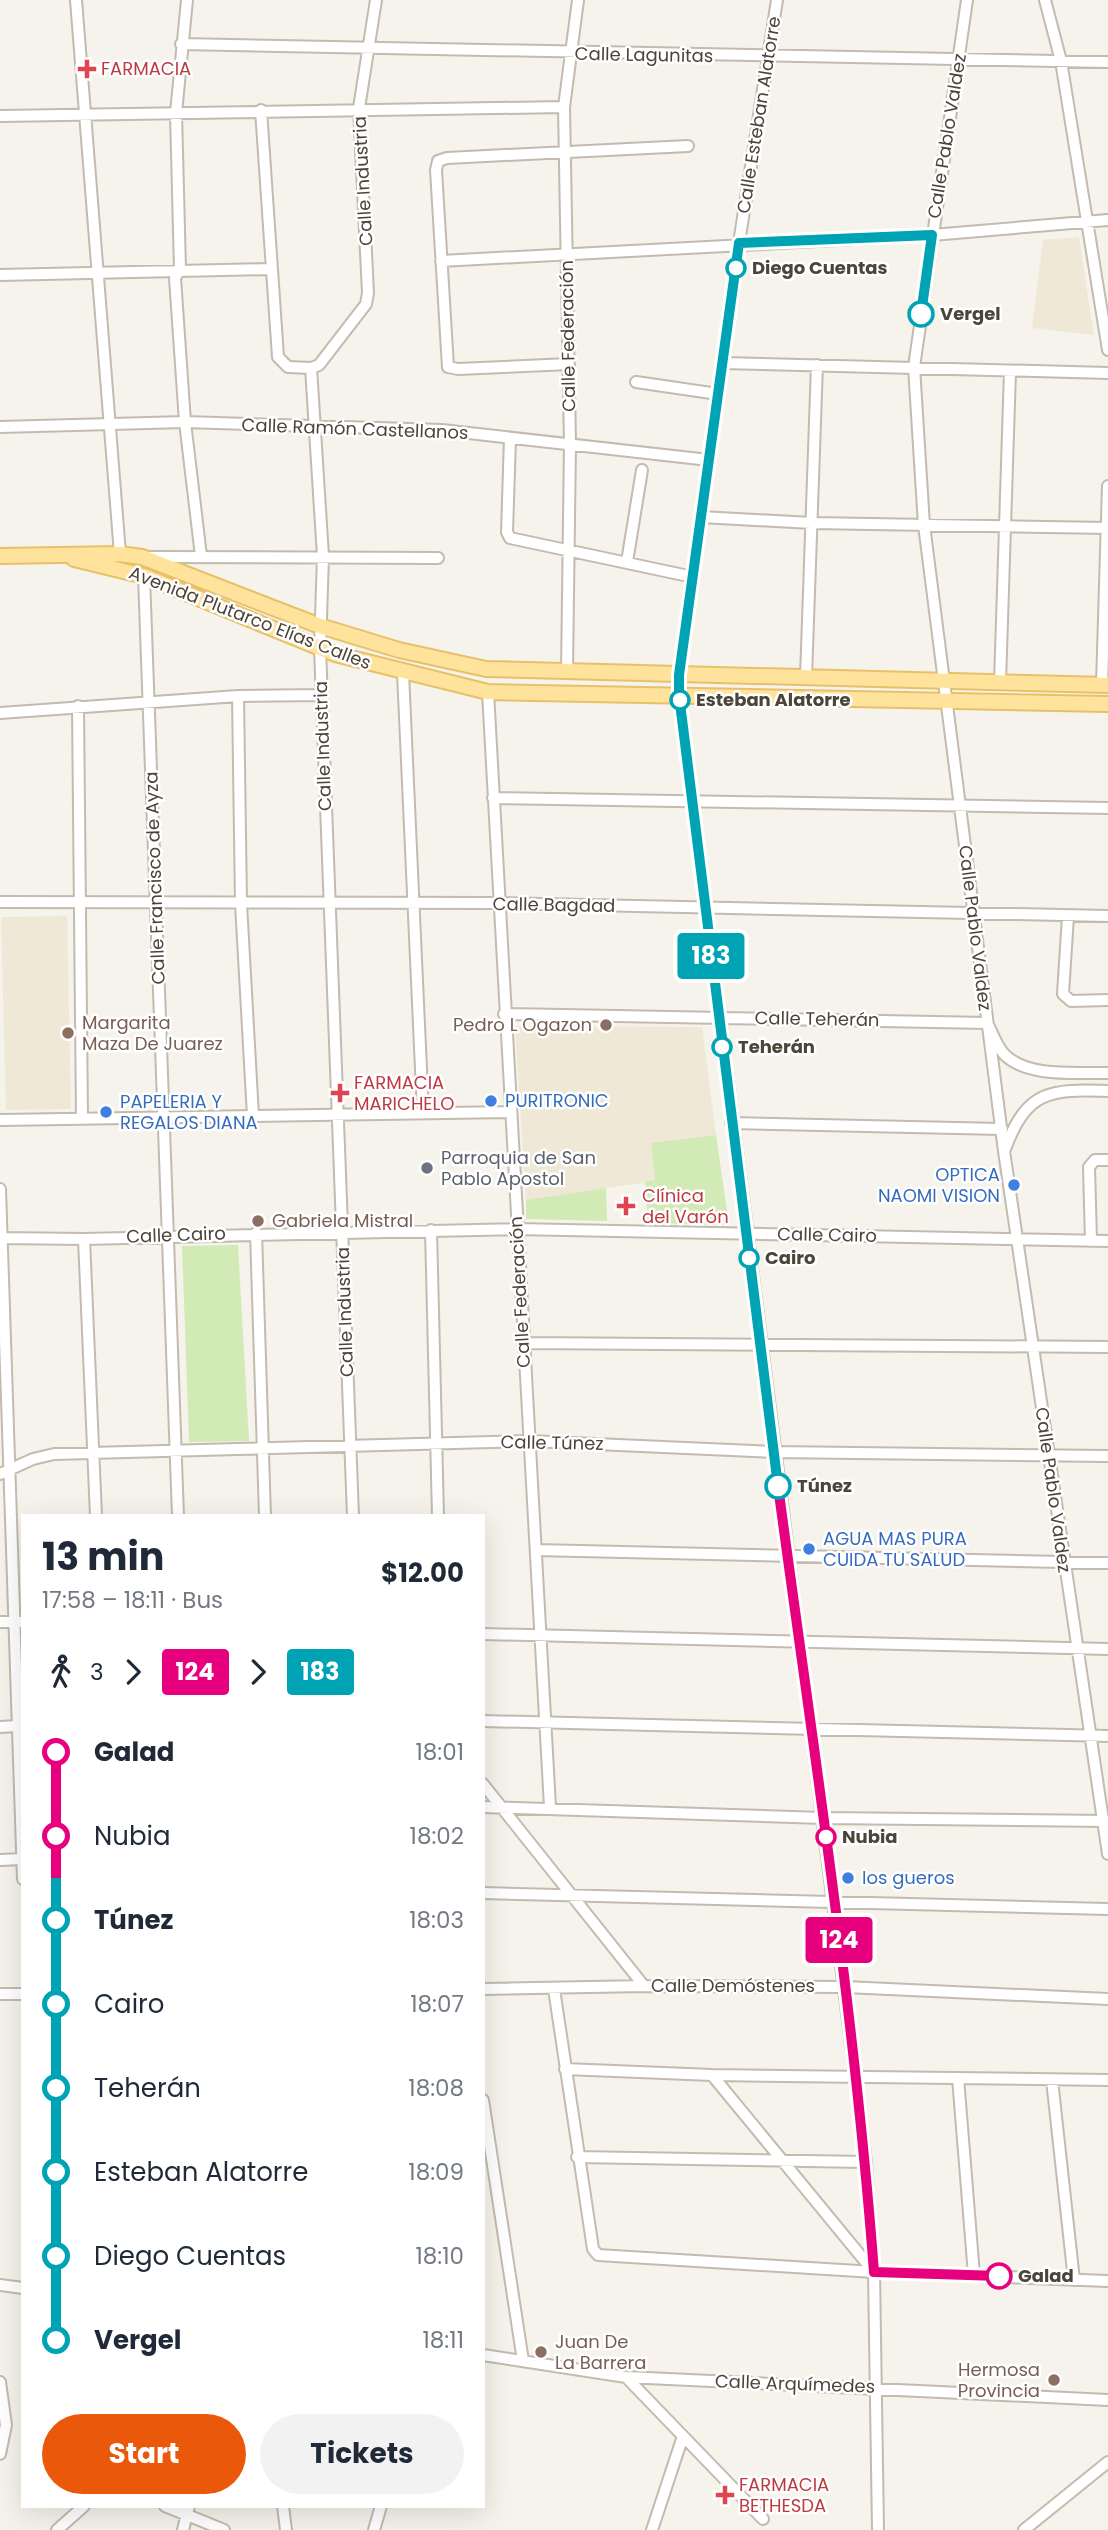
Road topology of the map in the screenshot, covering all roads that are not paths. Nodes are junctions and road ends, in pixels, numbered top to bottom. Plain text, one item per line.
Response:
1 (76, 0) edge
2 (187, 0) edge
3 (376, 0) edge
4 (578, 0) edge
5 (778, 0) edge
6 (967, 0) edge
7 (1045, 0) edge
8 (181, 44) junction
9 (367, 49) junction
10 (571, 54) junction
11 (769, 56) junction
12 (959, 58) junction
13 (1061, 61) junction
14 (1108, 62) edge
15 (564, 107) junction
16 (359, 108) junction
17 (261, 110) junction
18 (85, 113) junction
19 (176, 113) junction
20 (0, 116) edge
21 (688, 146) dead end
22 (565, 152) junction
23 (1088, 220) junction
24 (1108, 220) edge
25 (932, 235) junction
26 (739, 243) junction
27 (568, 254) junction
28 (441, 261) junction
29 (271, 269) junction
30 (180, 270) junction
31 (97, 273) junction
32 (0, 275) edge
33 (1108, 350) edge
34 (722, 363) junction
35 (569, 364) junction
36 (817, 365) junction
37 (914, 367) junction
38 (311, 368) junction
39 (1010, 371) junction
40 (1108, 373) edge
41 (636, 382) dead end
42 (718, 394) junction
43 (185, 422) junction
44 (109, 424) junction
45 (0, 427) edge
46 (314, 428) junction
47 (510, 438) junction
48 (569, 444) junction
49 (709, 460) junction
50 (642, 470) dead end
51 (1108, 486) edge
52 (701, 517) junction
53 (812, 523) junction
54 (1003, 525) junction
55 (924, 526) junction
56 (1107, 528) edge
57 (568, 550) junction
58 (120, 554) junction
59 (0, 556) edge
60 (62, 556) junction
61 (201, 556) junction
62 (323, 556) junction
63 (142, 558) junction
64 (438, 558) dead end
65 (627, 562) junction
66 (144, 576) junction
67 (195, 576) junction
68 (693, 577) junction
69 (189, 593) junction
70 (320, 626) junction
71 (320, 648) junction
72 (567, 672) junction
73 (403, 673) junction
74 (679, 675) junction
75 (806, 677) junction
76 (943, 681) junction
77 (1000, 683) junction
78 (1105, 685) edge
79 (488, 692) junction
80 (321, 695) junction
81 (679, 695) junction
82 (238, 696) junction
83 (945, 701) junction
84 (149, 702) junction
85 (1108, 704) edge
86 (78, 706) junction
87 (0, 713) edge
88 (493, 797) junction
89 (692, 801) junction
90 (959, 806) junction
91 (1108, 808) edge
92 (156, 901) junction
93 (0, 902) edge
94 (79, 902) junction
95 (498, 903) junction
96 (241, 904) junction
97 (329, 905) junction
98 (411, 905) junction
99 (705, 910) junction
100 (974, 915) junction
101 (1068, 916) junction
102 (1108, 916) edge
103 (1108, 1000) edge
104 (504, 1014) junction
105 (719, 1017) junction
106 (987, 1023) junction
107 (1108, 1073) edge
108 (1108, 1091) edge
109 (510, 1112) junction
110 (423, 1113) junction
111 (337, 1115) junction
112 (253, 1116) junction
113 (164, 1117) junction
114 (82, 1119) junction
115 (0, 1120) edge
116 (732, 1124) junction
117 (1002, 1129) junction
118 (1004, 1151) junction
119 (1108, 1160) edge
120 (0, 1189) edge
121 (516, 1228) junction
122 (431, 1230) junction
123 (342, 1231) junction
124 (256, 1233) junction
125 (746, 1234) junction
126 (168, 1235) junction
127 (1, 1238) edge
128 (85, 1239) junction
129 (1017, 1240) junction
130 (1091, 1241) junction
131 (1108, 1241) edge
132 (523, 1343) junction
133 (760, 1345) junction
134 (1032, 1346) junction
135 (1108, 1348) edge
136 (3, 1359) edge
137 (529, 1441) junction
138 (436, 1444) junction
139 (350, 1446) junction
140 (263, 1449) junction
141 (176, 1451) junction
142 (774, 1452) junction
143 (94, 1453) junction
144 (1047, 1454) junction
145 (1108, 1455) edge
146 (5, 1472) edge
147 (96, 1514) edge
148 (178, 1514) edge
149 (265, 1514) edge
150 (353, 1514) edge
151 (438, 1514) edge
152 (536, 1550) junction
153 (788, 1556) junction
154 (1063, 1562) junction
155 (1108, 1563) edge
156 (0, 1622) edge
157 (18, 1622) edge
158 (485, 1634) edge
159 (541, 1635) junction
160 (799, 1641) junction
161 (1076, 1648) junction
162 (1108, 1649) edge
163 (485, 1721) edge
164 (546, 1721) junction
165 (17, 1726) junction
166 (0, 1727) edge
167 (812, 1729) junction
168 (1089, 1735) junction
169 (1108, 1736) edge
170 (485, 1786) edge
171 (21, 1799) edge
172 (485, 1807) edge
173 (502, 1807) junction
174 (550, 1807) junction
175 (823, 1818) junction
176 (1105, 1821) edge
177 (1108, 1854) edge
178 (21, 1859) edge
179 (0, 1860) edge
180 (485, 1894) edge
181 (572, 1896) junction
182 (833, 1902) junction
183 (1108, 1909) edge
184 (644, 1986) junction
185 (845, 1987) junction
186 (485, 1989) edge
187 (554, 1989) junction
188 (0, 1994) edge
189 (21, 1994) edge
190 (1108, 1999) edge
191 (565, 2069) junction
192 (712, 2076) junction
193 (856, 2077) junction
194 (958, 2078) junction
195 (1052, 2080) junction
196 (1108, 2081) edge
197 (485, 2113) edge
198 (577, 2157) junction
199 (782, 2160) junction
200 (866, 2162) junction
201 (874, 2272) junction
202 (974, 2275) junction
203 (1074, 2280) junction
204 (1108, 2281) edge
205 (0, 2285) edge
206 (21, 2288) edge
207 (485, 2355) edge
208 (523, 2361) junction
209 (626, 2377) junction
210 (0, 2382) edge
211 (876, 2388) junction
212 (1108, 2400) edge
213 (683, 2436) junction
214 (0, 2454) edge
215 (1108, 2462) edge
216 (82, 2508) edge
217 (282, 2508) edge
218 (372, 2508) edge
219 (380, 2508) edge
220 (189, 2511) edge
221 (763, 2519) dead end
222 (375, 2528) edge
223 (57, 2530) edge
224 (183, 2530) edge
225 (224, 2530) edge
226 (286, 2530) edge
227 (652, 2530) edge
228 (878, 2530) edge
229 (1024, 2530) edge

1 - 18 street
2 - 8 street
3 - 9 street, Calle Industria
4 - 10 street, Calle Federación
5 - 11 street, Calle Esteban Alatorre
6 - 12 street, Calle Pablo Valdez
7 - 13 street
8 - 9 street, Calle Lagunitas
8 - 19 street
9 - 10 street, Calle Lagunitas
9 - 16 street, Calle Industria
10 - 11 street, Calle Lagunitas
10 - 15 street, Calle Federación
11 - 12 street, Calle Lagunitas
11 - 26 street, Calle Esteban Alatorre
12 - 13 street, Calle Lagunitas
12 - 25 street, Calle Pablo Valdez
13 - 14 street, Calle Lagunitas
13 - 23 street
15 - 16 street
15 - 22 street, Calle Federación
16 - 17 street
16 - 38 street, Calle Industria
17 - 19 street
17 - 29 street
18 - 19 street
18 - 20 street
18 - 31 street
19 - 30 street
21 - 22 street
22 - 27 street, Calle Federación
22 - 28 street
23 - 24 street
23 - 25 street
23 - 33 street
25 - 26 street
25 - 37 street, Calle Pablo Valdez
26 - 27 street
26 - 34 street, Calle Esteban Alatorre
27 - 28 street
27 - 35 street, Calle Federación
28 - 35 street
29 - 30 street
29 - 38 street
30 - 31 street
30 - 43 street
31 - 32 street
31 - 44 street
34 - 36 street
34 - 42 street, Calle Esteban Alatorre
35 - 48 street, Calle Federación
36 - 37 street
36 - 53 street
37 - 39 street
37 - 55 street, Calle Pablo Valdez
38 - 46 street, Calle Industria
39 - 40 street
39 - 54 street
41 - 42 street
42 - 49 street, Calle Esteban Alatorre
43 - 44 street, Calle Ramón Castellanos
43 - 46 street, Calle Ramón Castellanos
43 - 61 street
44 - 45 street, Calle Ramón Castellanos
44 - 58 street
46 - 47 street, Calle Ramón Castellanos
46 - 62 street, Calle Industria
47 - 48 street, Calle Ramón Castellanos
47 - 57 street
48 - 49 street, Calle Ramón Castellanos
48 - 57 street, Calle Federación
49 - 52 street, Calle Esteban Alatorre
50 - 65 street
51 - 56 street
52 - 53 street
52 - 68 street, Calle Esteban Alatorre
53 - 55 street
53 - 75 street
54 - 55 street
54 - 56 street
54 - 77 street
55 - 76 street, Calle Pablo Valdez
56 - 78 street
57 - 65 street
57 - 72 street, Calle Federación
58 - 60 main road, Avenida Plutarco Elías Calles
58 - 63 main road, Avenida Plutarco Elías Calles
59 - 60 main road, Avenida Plutarco Elías Calles
60 - 66 main road, Avenida Plutarco Elías Calles
61 - 62 street
61 - 63 street
62 - 64 street
62 - 70 street, Calle Industria
63 - 67 main road, Avenida Plutarco Elías Calles
65 - 68 street
66 - 69 main road, Avenida Plutarco Elías Calles
66 - 84 street, Calle Francisco de Ayza
67 - 69 main road
67 - 70 main road, Avenida Plutarco Elías Calles
68 - 74 street, Calle Esteban Alatorre
69 - 71 main road, Avenida Plutarco Elías Calles
70 - 71 street, Calle Industria
70 - 72 main road, Avenida Plutarco Elías Calles
71 - 73 main road, Avenida Plutarco Elías Calles
71 - 80 street, Calle Industria
72 - 74 main road, Avenida Plutarco Elías Calles
73 - 79 main road, Avenida Plutarco Elías Calles
73 - 98 street
74 - 75 main road, Avenida Plutarco Elías Calles
74 - 81 street, Calle Esteban Alatorre
75 - 76 main road, Avenida Plutarco Elías Calles
76 - 77 main road, Avenida Plutarco Elías Calles
76 - 83 street, Calle Pablo Valdez
77 - 78 main road, Avenida Plutarco Elías Calles
79 - 81 main road, Avenida Plutarco Elías Calles
79 - 88 street, Calle Federación
80 - 82 street
80 - 97 street, Calle Industria
81 - 83 main road, Avenida Plutarco Elías Calles
81 - 89 street, Calle Esteban Alatorre
82 - 84 street
82 - 96 street
83 - 85 main road, Avenida Plutarco Elías Calles
83 - 90 street, Calle Pablo Valdez
84 - 86 street
84 - 92 street, Calle Francisco de Ayza
86 - 87 street
86 - 94 street
88 - 89 street
88 - 95 street, Calle Federación
89 - 90 street
89 - 99 street, Calle Esteban Alatorre
90 - 91 street
90 - 100 street, Calle Pablo Valdez
92 - 94 street, Calle Bagdad
92 - 96 street, Calle Bagdad
92 - 113 street, Calle Francisco de Ayza
93 - 94 street, Calle Bagdad
94 - 114 street
95 - 98 street, Calle Bagdad
95 - 99 street, Calle Bagdad
95 - 104 street, Calle Federación
96 - 97 street, Calle Bagdad
96 - 112 street
97 - 98 street, Calle Bagdad
97 - 111 street, Calle Industria
98 - 110 street
99 - 100 street, Calle Bagdad
99 - 105 street, Calle Esteban Alatorre
100 - 101 street, Calle Bagdad
100 - 106 street, Calle Pablo Valdez
101 - 102 street, Calle Bagdad
101 - 103 street
104 - 105 street, Calle Teherán
104 - 109 street, Calle Federación
105 - 106 street, Calle Teherán
105 - 116 street, Calle Esteban Alatorre
106 - 107 street
106 - 117 street, Calle Pablo Valdez
108 - 118 street
109 - 110 street
109 - 121 street, Calle Federación
110 - 111 street
111 - 112 street
111 - 123 street, Calle Industria
112 - 113 street
113 - 114 street
113 - 126 street, Calle Francisco de Ayza
114 - 115 street
116 - 117 street
116 - 125 street, Calle Esteban Alatorre
117 - 118 street, Calle Pablo Valdez
118 - 129 street, Calle Pablo Valdez
119 - 130 street
120 - 127 street
121 - 122 street, Calle Cairo
121 - 125 street, Calle Cairo
121 - 132 street, Calle Federación
122 - 123 street, Calle Cairo
122 - 138 street
123 - 124 street, Calle Cairo
123 - 139 street, Calle Industria
124 - 126 street, Calle Cairo
124 - 140 street
125 - 129 street, Calle Cairo
125 - 133 street, Calle Esteban Alatorre
126 - 128 street, Calle Cairo
126 - 141 street, Calle Francisco de Ayza
127 - 128 street, Calle Cairo
127 - 136 street
128 - 143 street
129 - 130 street, Calle Cairo
129 - 134 street, Calle Pablo Valdez
130 - 131 street, Calle Cairo
132 - 133 street
132 - 137 street, Calle Federación
133 - 134 street
133 - 142 street, Calle Esteban Alatorre
134 - 135 street
134 - 144 street, Calle Pablo Valdez
136 - 146 street
137 - 138 street, Calle Túnez
137 - 142 street, Calle Túnez
137 - 152 street, Calle Federación
138 - 139 street, Calle Túnez
138 - 151 street
139 - 140 street, Calle Túnez
139 - 150 street, Calle Industria
140 - 141 street, Calle Túnez
140 - 149 street
141 - 143 street, Calle Túnez
141 - 148 street, Calle Francisco de Ayza
142 - 144 street, Calle Túnez
142 - 153 street, Calle Esteban Alatorre
143 - 146 street, Calle Túnez
143 - 147 street
144 - 145 street, Calle Túnez
144 - 154 street, Calle Pablo Valdez
146 - 157 street
152 - 153 street
152 - 159 street, Calle Federación
153 - 154 street
153 - 160 street, Calle Esteban Alatorre
154 - 155 street
154 - 161 street, Calle Pablo Valdez
156 - 157 street
157 - 165 street
158 - 159 street
159 - 160 street
159 - 164 street, Calle Federación
160 - 161 street
160 - 167 street, Calle Esteban Alatorre
161 - 162 street
161 - 168 street, Calle Pablo Valdez
163 - 164 street
164 - 167 street
164 - 174 street, Calle Federación
165 - 166 street
165 - 171 street
167 - 168 street
167 - 175 street, Calle Esteban Alatorre
168 - 169 street
168 - 176 street, Calle Pablo Valdez
170 - 173 street
172 - 173 street
173 - 174 street
173 - 181 street
174 - 175 street
175 - 176 street
175 - 182 street, Calle Esteban Alatorre
176 - 177 street, Calle Pablo Valdez
178 - 179 street
180 - 181 street
181 - 182 street
181 - 184 street
182 - 183 street
182 - 185 street, Calle Esteban Alatorre
184 - 185 street, Calle Demóstenes
184 - 187 street, Calle Demóstenes
185 - 190 street, Calle Demóstenes
185 - 193 street, Calle Esteban Alatorre
186 - 187 street, Calle Demóstenes
187 - 191 street
188 - 189 street
191 - 192 street
191 - 198 street
192 - 193 street
192 - 199 street
193 - 194 street
193 - 200 street, Calle Esteban Alatorre
194 - 195 street
194 - 202 street
195 - 196 street
195 - 203 street
197 - 208 street
198 - 199 street
198 - 201 street
199 - 200 street
199 - 201 street
200 - 201 street, Calle Esteban Alatorre
201 - 202 street
201 - 211 street, Calle Esteban Alatorre
202 - 203 street
203 - 204 street
205 - 206 street
207 - 208 street, Calle Arquímedes
208 - 209 street, Calle Arquímedes
209 - 211 street, Calle Arquímedes
209 - 213 street
210 - 214 street
211 - 212 street, Calle Arquímedes
211 - 228 street, Calle Esteban Alatorre
213 - 221 street
213 - 227 street
215 - 229 street
216 - 223 street
217 - 226 street
218 - 222 street
219 - 222 street
220 - 224 street
220 - 225 street

